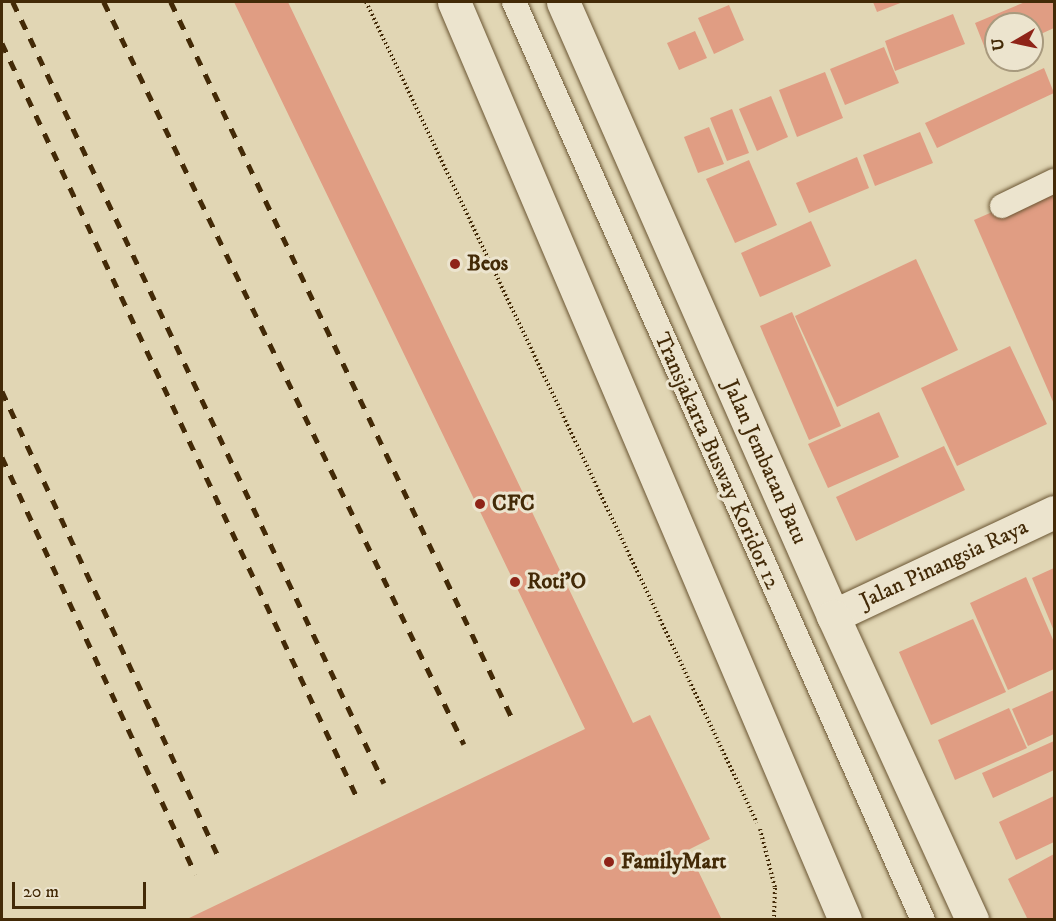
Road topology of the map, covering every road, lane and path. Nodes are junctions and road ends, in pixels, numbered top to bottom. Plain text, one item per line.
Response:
1 (366, 2) edge
2 (454, 2) edge
3 (514, 2) edge
4 (563, 2) edge
5 (1054, 181) edge
6 (1002, 206) dead end
7 (1054, 512) edge
8 (833, 616) junction
9 (774, 920) edge
10 (845, 920) edge
11 (923, 920) edge
12 (972, 920) edge

1 - 9 path
2 - 10 main road
3 - 11 lane, Transjakarta Busway Koridor 12
4 - 8 main road, Jalan Jembatan Batu
5 - 6 lane
7 - 8 main road, Jalan Pinangsia Raya
8 - 12 main road, Jalan Jembatan Batu

